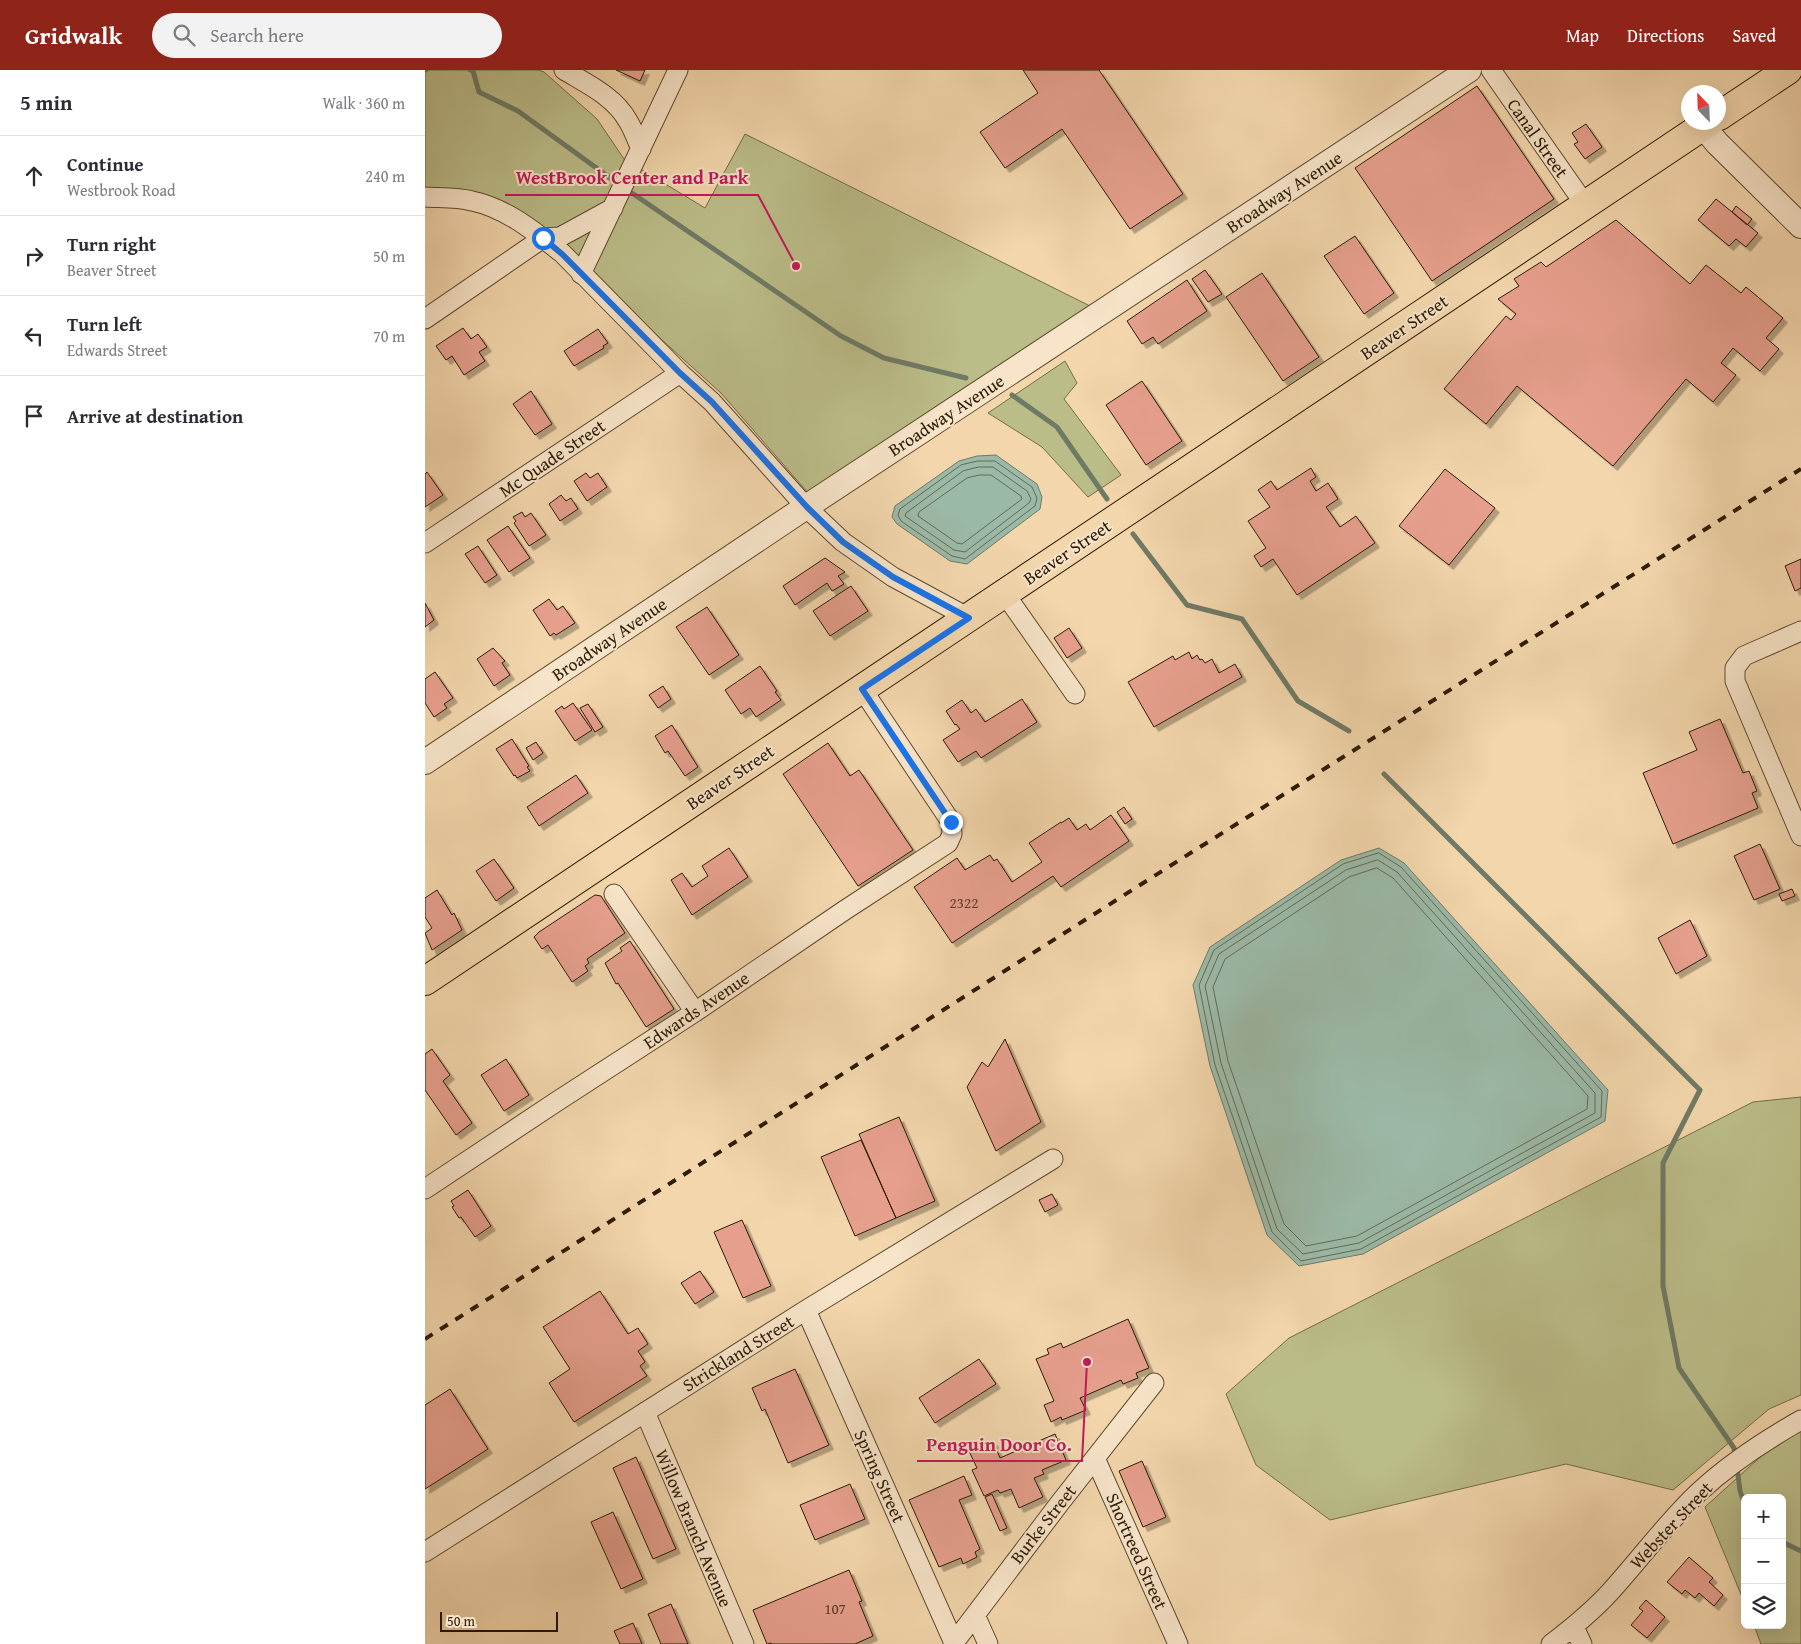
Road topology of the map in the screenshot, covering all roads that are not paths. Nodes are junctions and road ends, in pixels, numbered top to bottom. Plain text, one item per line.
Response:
1 (564, 70) edge
2 (678, 70) edge
3 (1469, 70) edge
4 (1491, 70) edge
5 (1788, 70) edge
6 (1726, 111) edge
7 (1698, 130) edge
8 (1713, 130) edge
9 (641, 149) junction
10 (425, 198) edge
11 (1586, 206) junction
12 (613, 208) junction
13 (1801, 226) edge
14 (543, 238) junction
15 (581, 274) junction
16 (425, 319) edge
17 (680, 373) junction
18 (807, 507) junction
19 (425, 543) edge
20 (1005, 594) junction
21 (969, 618) junction
22 (1801, 631) edge
23 (862, 689) junction
24 (1075, 694) dead end
25 (425, 762) edge
26 (1801, 836) edge
27 (614, 894) dead end
28 (425, 981) edge
29 (695, 1012) junction
30 (1053, 1159) dead end
31 (425, 1189) edge
32 (806, 1310) junction
33 (1154, 1383) dead end
34 (645, 1412) junction
35 (1801, 1420) edge
36 (1095, 1458) junction
37 (425, 1552) edge
38 (975, 1615) junction
39 (1578, 1636) edge
40 (954, 1643) edge
41 (744, 1644) edge
42 (988, 1644) edge
43 (1178, 1644) edge
44 (1551, 1644) edge

1 - 9 street
2 - 9 street
3 - 18 street, Broadway Avenue
4 - 11 street, Canal Street
5 - 6 main road, Beaver Street
7 - 11 main road, Beaver Street
8 - 13 street
9 - 12 street
10 - 14 street
11 - 20 main road, Beaver Street
12 - 14 street
12 - 15 street
14 - 15 street
14 - 16 street
15 - 17 street
17 - 18 street
17 - 19 street, Mc Quade Street
18 - 21 street
18 - 25 street, Broadway Avenue
20 - 21 main road, Beaver Street
20 - 24 street
21 - 23 main road, Beaver Street
22 - 26 street
23 - 28 main road, Beaver Street
23 - 29 street, Edwards Avenue
27 - 29 street
29 - 31 street, Edwards Avenue
30 - 32 street, Strickland Street
32 - 34 street, Strickland Street
32 - 40 street, Spring Street
33 - 36 street, Burke Street
34 - 37 street, Strickland Street
34 - 41 street, Willow Branch Avenue
35 - 39 street, Webster Street
36 - 38 street, Burke Street
36 - 43 street, Shortreed Street
38 - 40 street, Burke Street
38 - 42 street
39 - 44 street, Webster Street

